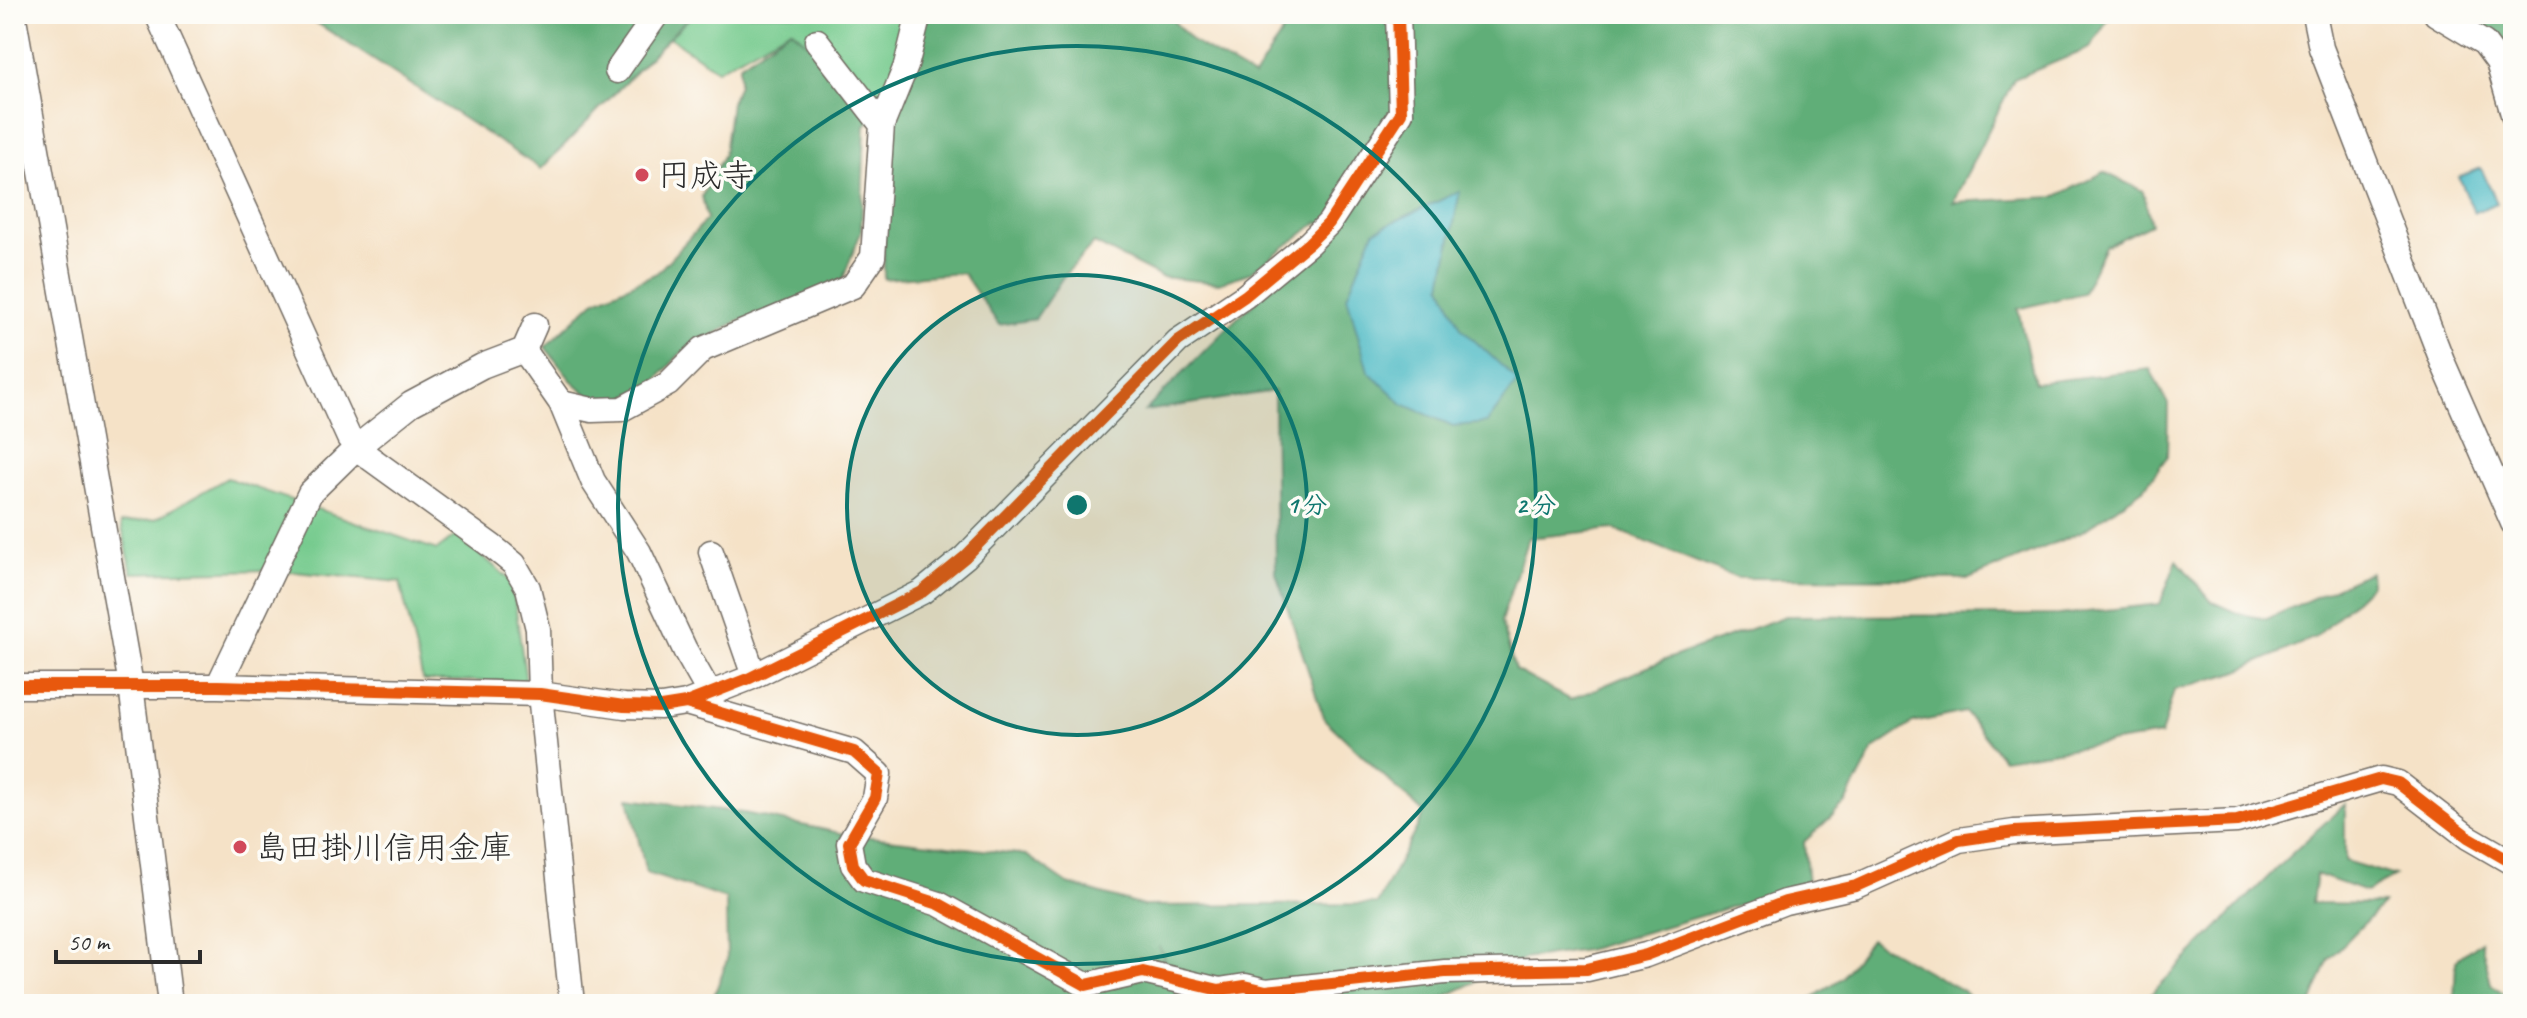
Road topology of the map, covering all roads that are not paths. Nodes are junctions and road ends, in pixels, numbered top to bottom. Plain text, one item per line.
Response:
1 (157, 14) edge
2 (657, 14) edge
3 (915, 14) edge
4 (1398, 14) edge
5 (2314, 14) edge
6 (2436, 14) edge
7 (14, 18) edge
8 (817, 41) dead end
9 (617, 71) dead end
10 (2513, 114) edge
11 (882, 125) junction
12 (535, 325) dead end
13 (524, 350) junction
14 (561, 403) junction
15 (357, 447) junction
16 (2513, 523) edge
17 (711, 552) dead end
18 (754, 676) junction
19 (131, 685) junction
20 (14, 686) edge
21 (218, 686) junction
22 (540, 694) junction
23 (710, 694) junction
24 (686, 703) junction
25 (2513, 863) edge
26 (170, 1004) edge
27 (572, 1004) edge

1 - 15 street
2 - 9 street
3 - 11 street
4 - 18 street
5 - 16 street
6 - 10 street
7 - 19 street
8 - 11 street
11 - 14 street
12 - 13 street
13 - 14 street
13 - 15 street
14 - 23 street
15 - 21 street
15 - 22 street
17 - 18 street
18 - 23 street
19 - 20 street
19 - 21 street
19 - 26 street
21 - 22 street
22 - 24 street
22 - 27 street
23 - 24 street
24 - 25 street

